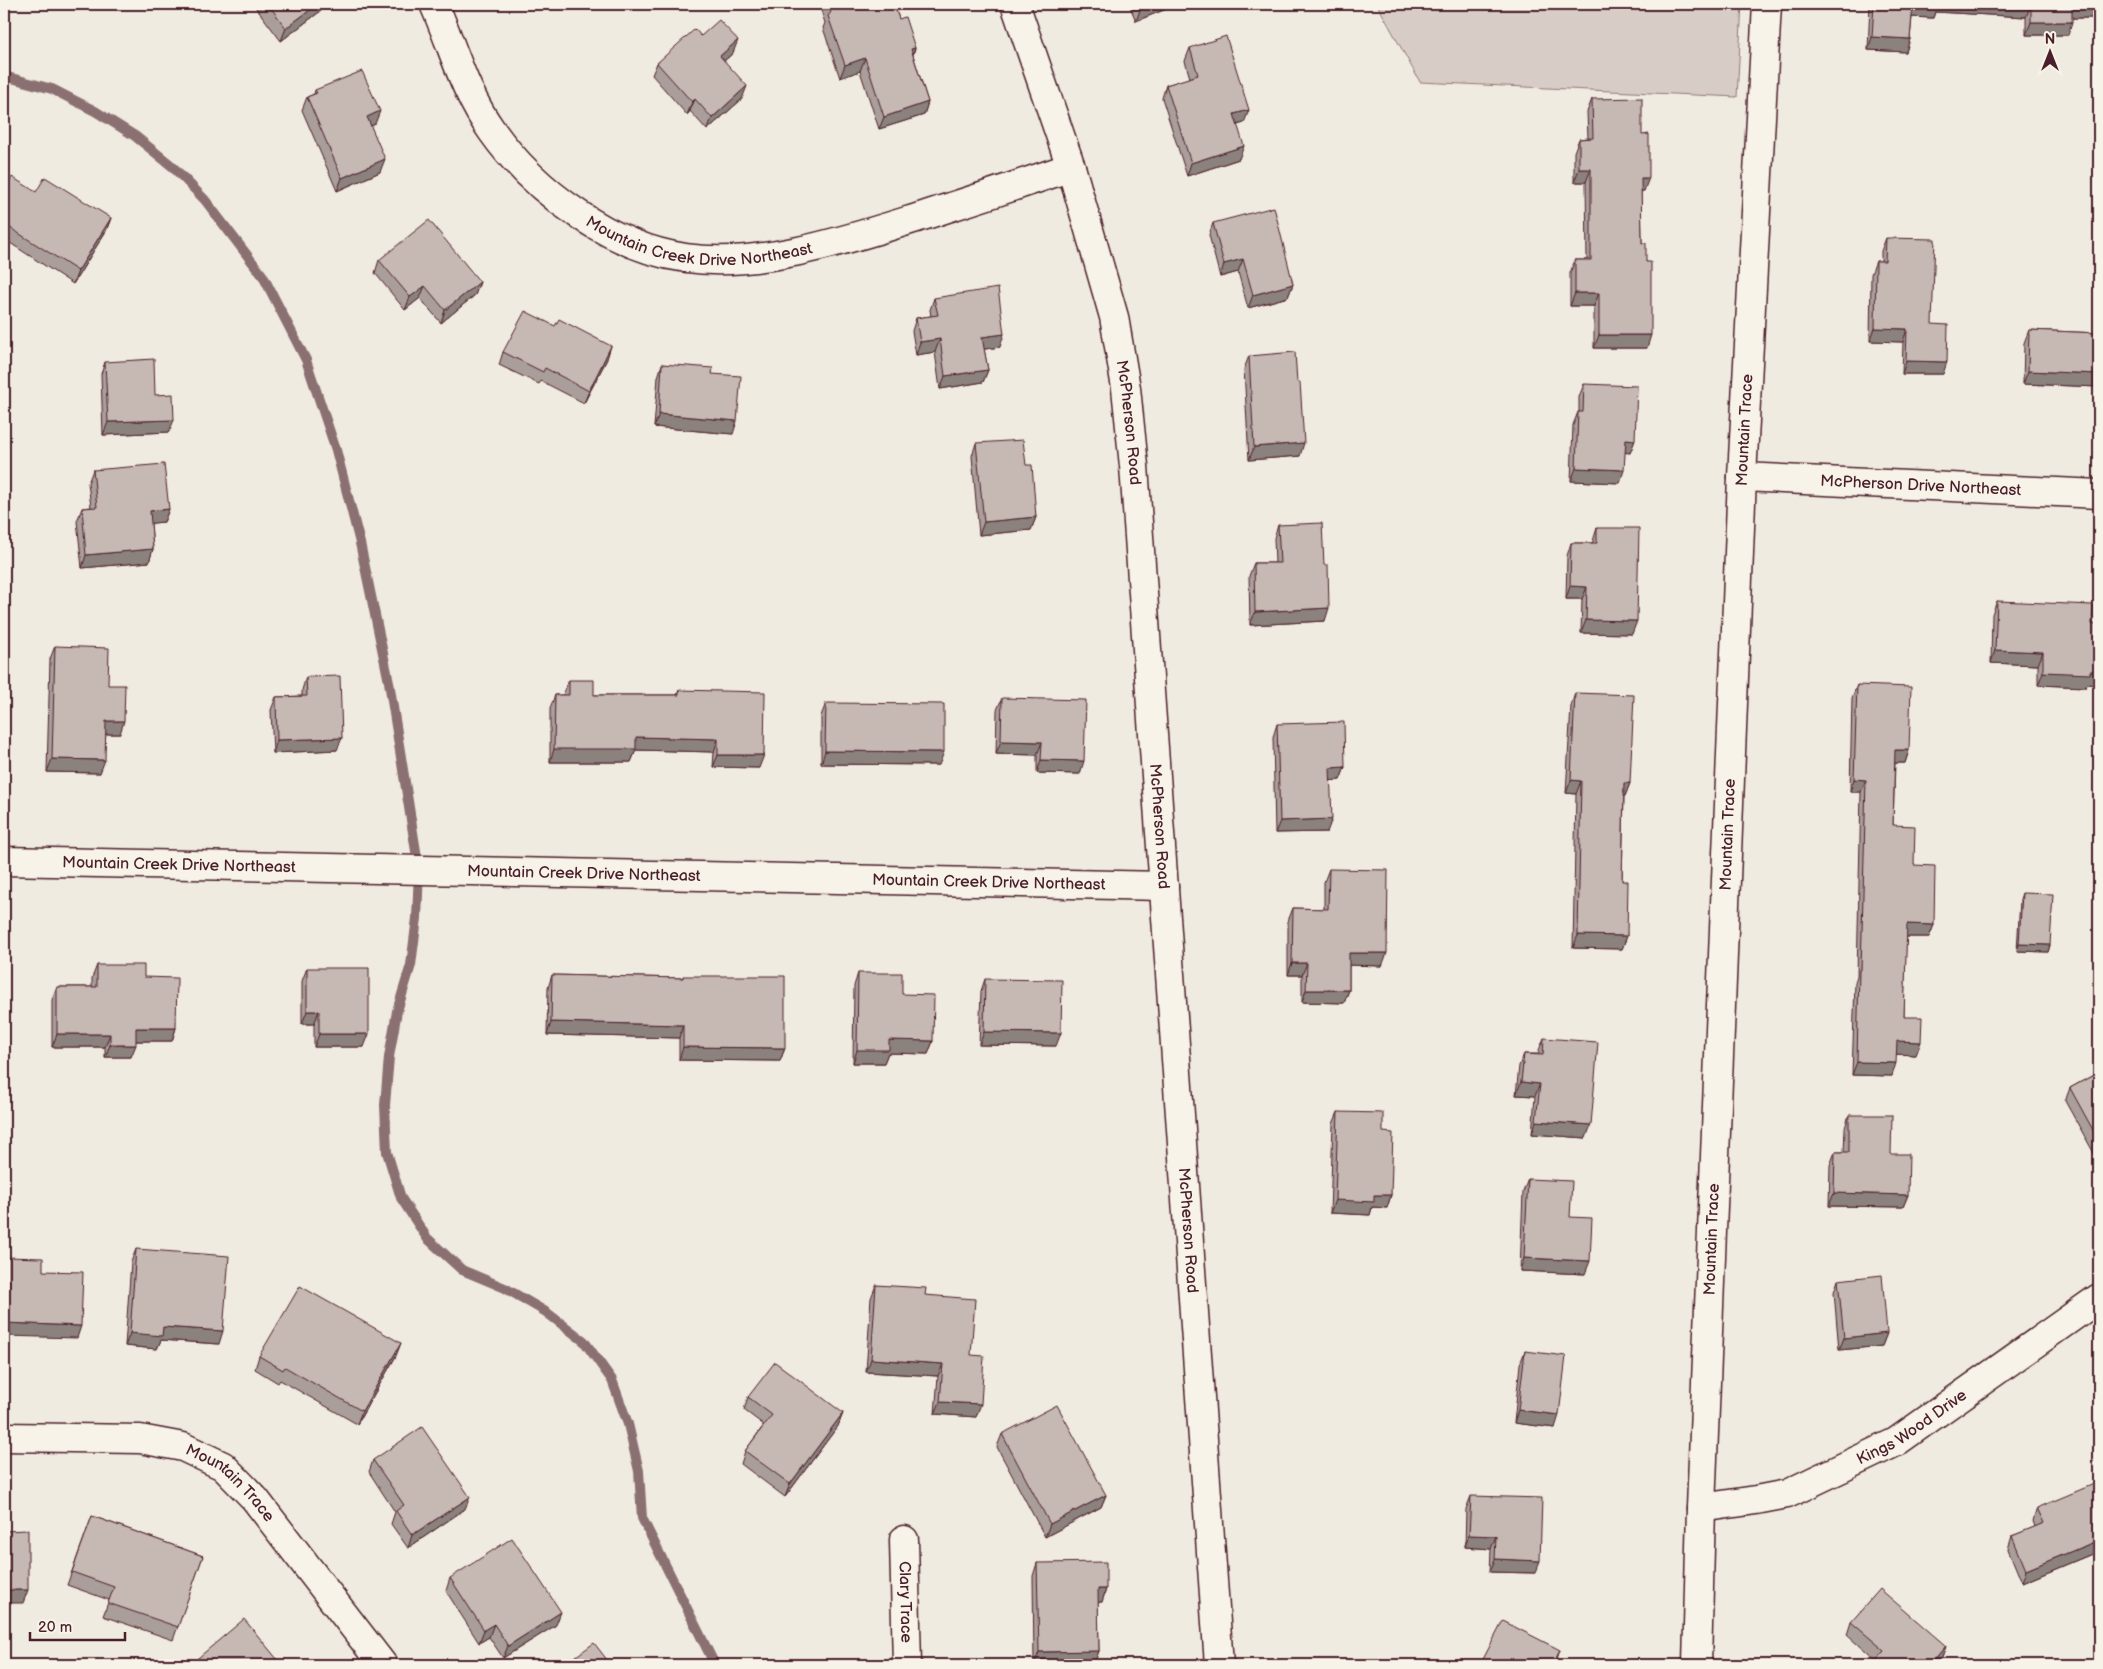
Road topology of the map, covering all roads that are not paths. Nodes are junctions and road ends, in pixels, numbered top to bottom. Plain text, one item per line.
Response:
1 (434, 4) edge
2 (1015, 4) edge
3 (1767, 4) edge
4 (1071, 167) junction
5 (1742, 477) junction
6 (2099, 494) edge
7 (4, 861) edge
8 (1164, 886) junction
9 (2099, 1298) edge
10 (4, 1437) edge
11 (1701, 1508) junction
12 (904, 1540) dead end
13 (383, 1665) edge
14 (907, 1665) edge
15 (1219, 1665) edge
16 (1697, 1665) edge

1 - 4 street, Mountain Creek Drive Northeast
2 - 4 street, McPherson Road
3 - 5 street, Mountain Trace
4 - 8 street, McPherson Road
5 - 6 street, McPherson Drive Northeast
5 - 11 street, Mountain Trace
7 - 8 street, Mountain Creek Drive Northeast
8 - 15 street, McPherson Road
9 - 11 street, Kings Wood Drive
10 - 13 street, Mountain Trace
11 - 16 street, Mountain Trace
12 - 14 street, Clary Trace

